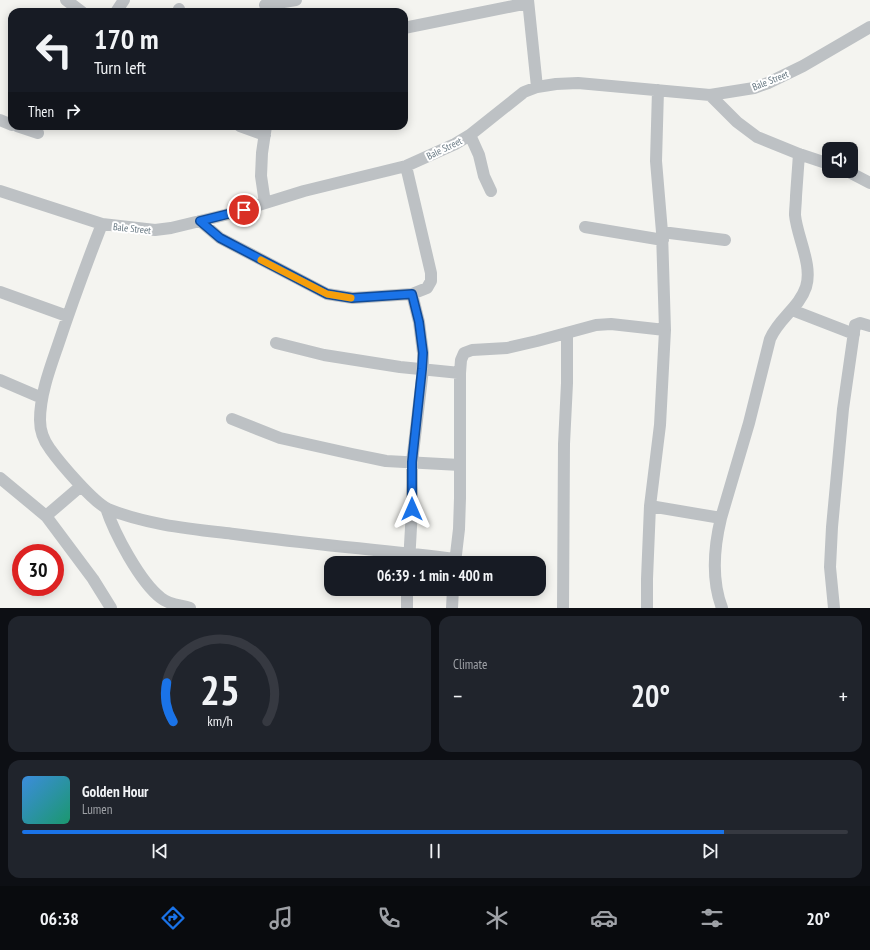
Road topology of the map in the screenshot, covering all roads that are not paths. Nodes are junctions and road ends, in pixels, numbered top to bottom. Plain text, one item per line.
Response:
1 (66, 0) edge
2 (296, 0) edge
3 (528, 2) edge
4 (265, 6) edge
5 (77, 8) edge
6 (408, 27) edge
7 (870, 27) edge
8 (537, 87) junction
9 (658, 90) junction
10 (710, 95) junction
11 (29, 130) edge
12 (266, 131) edge
13 (38, 133) dead end
14 (470, 135) junction
15 (799, 154) junction
16 (822, 162) edge
17 (406, 166) junction
18 (858, 177) edge
19 (870, 183) edge
20 (0, 191) edge
21 (491, 191) dead end
22 (265, 203) junction
23 (200, 221) junction
24 (102, 224) junction
25 (585, 227) dead end
26 (662, 236) junction
27 (725, 240) dead end
28 (0, 292) edge
29 (412, 294) junction
30 (792, 310) junction
31 (67, 316) junction
32 (870, 326) edge
33 (665, 330) junction
34 (567, 334) junction
35 (854, 334) junction
36 (276, 343) dead end
37 (422, 369) junction
38 (460, 373) junction
39 (0, 380) edge
40 (42, 398) junction
41 (232, 419) dead end
42 (412, 462) junction
43 (460, 465) junction
44 (0, 478) edge
45 (81, 486) junction
46 (650, 506) junction
47 (106, 508) junction
48 (46, 516) junction
49 (721, 518) junction
50 (397, 556) edge
51 (409, 556) edge
52 (456, 556) edge
53 (407, 596) edge
54 (453, 596) edge
55 (112, 608) edge
56 (190, 608) edge
57 (407, 608) edge
58 (452, 608) edge
59 (563, 608) edge
60 (647, 608) edge
61 (722, 608) edge
62 (834, 608) edge

1 - 5 street
2 - 4 street
3 - 6 street
3 - 8 street
7 - 10 street, Bale Street
8 - 9 street, Bale Street
8 - 14 street, Bale Street
9 - 10 street, Bale Street
9 - 26 street
10 - 15 street
11 - 13 street
12 - 22 street
14 - 17 street, Bale Street
14 - 21 street
15 - 16 street
15 - 30 street
17 - 22 street, Bale Street
17 - 29 street
18 - 19 street
20 - 24 street, Bale Street
22 - 23 street, Bale Street
23 - 24 street, Bale Street
23 - 29 street
24 - 31 street
25 - 26 street
26 - 27 street
26 - 33 street
28 - 31 street
29 - 37 street
30 - 35 street
30 - 49 street
31 - 40 street
32 - 35 street
33 - 34 street
33 - 46 street
34 - 38 street
34 - 59 street
35 - 62 street
36 - 37 street
37 - 38 street
37 - 42 street
38 - 43 street
39 - 40 street
40 - 45 street
41 - 42 street
42 - 43 street
42 - 51 street
43 - 52 street
44 - 48 street
45 - 47 street
45 - 48 street
46 - 49 street
46 - 60 street
47 - 50 street
47 - 56 street
48 - 55 street
49 - 61 street
53 - 57 street
54 - 58 street

